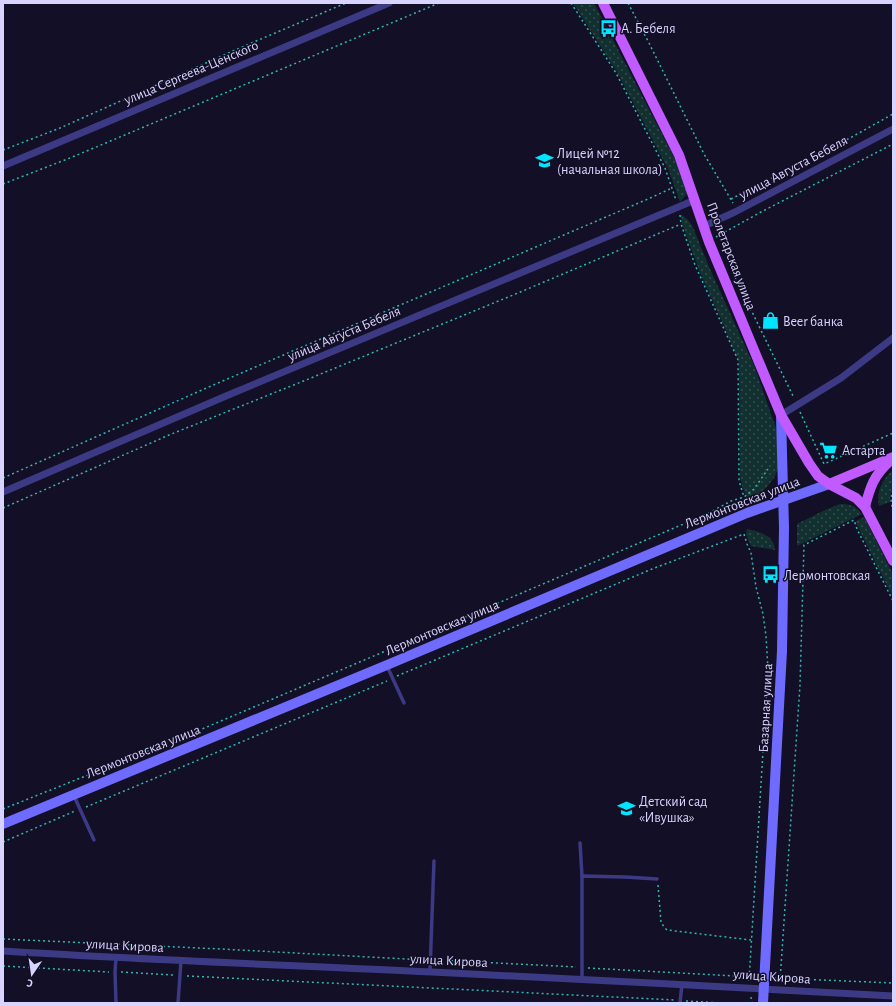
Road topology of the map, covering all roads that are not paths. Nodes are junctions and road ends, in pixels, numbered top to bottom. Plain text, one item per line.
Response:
1 (389, 3) edge
2 (603, 3) edge
3 (893, 129) edge
4 (3, 166) edge
5 (695, 200) junction
6 (704, 226) junction
7 (893, 338) edge
8 (781, 415) junction
9 (893, 458) edge
10 (829, 484) junction
11 (3, 492) edge
12 (783, 501) junction
13 (866, 508) junction
14 (893, 561) edge
15 (387, 665) junction
16 (404, 703) dead end
17 (74, 795) junction
18 (3, 824) edge
19 (94, 840) dead end
20 (580, 843) dead end
21 (434, 861) dead end
22 (582, 876) junction
23 (657, 879) road end
24 (3, 951) edge
25 (116, 958) junction
26 (181, 961) junction
27 (430, 972) junction
28 (582, 979) junction
29 (682, 984) junction
30 (763, 988) junction
31 (893, 996) edge
32 (680, 1002) edge
33 (116, 1003) edge
34 (178, 1003) edge
35 (763, 1003) edge

1 - 4 street, улица Сергеева-Ценского
2 - 5 main road, Пролетарская улица
3 - 6 street, улица Августа Бебеля
5 - 6 main road, Пролетарская улица
5 - 11 street, улица Августа Бебеля
6 - 8 main road, Пролетарская улица
7 - 8 street
8 - 10 main road, Пролетарская улица
8 - 12 main road, Базарная улица
9 - 10 main road, Лермонтовская улица
9 - 13 main road
10 - 12 main road, Лермонтовская улица
10 - 13 main road, Пролетарская улица
12 - 15 main road, Лермонтовская улица
12 - 30 main road, Базарная улица
13 - 14 main road, Пролетарская улица
15 - 16 lane
15 - 17 main road, Лермонтовская улица
17 - 18 main road, Лермонтовская улица
17 - 19 lane
20 - 22 lane
21 - 27 lane
22 - 23 lane
22 - 28 lane
24 - 25 street, улица Кирова
25 - 26 street, улица Кирова
25 - 33 lane
26 - 27 street, улица Кирова
26 - 34 lane
27 - 28 street, улица Кирова
28 - 29 street, улица Кирова
29 - 30 street, улица Кирова
29 - 32 lane
30 - 31 street, улица Кирова
30 - 35 main road, Базарная улица

